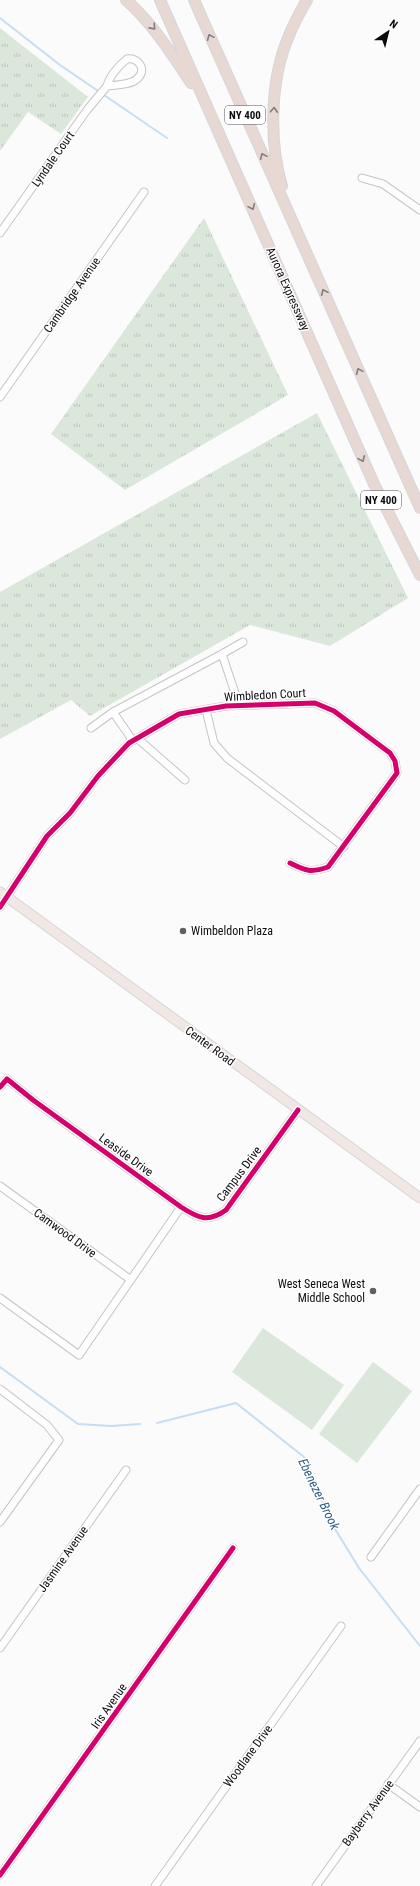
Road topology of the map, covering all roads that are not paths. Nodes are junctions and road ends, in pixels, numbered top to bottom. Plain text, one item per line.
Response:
1 (126, 0) edge
2 (160, 0) edge
3 (194, 0) edge
4 (307, 0) edge
5 (107, 86) junction
6 (208, 108) junction
7 (362, 178) dead end
8 (144, 192) dead end
9 (420, 210) edge
10 (296, 230) junction
11 (0, 233) edge
12 (0, 396) edge
13 (420, 508) edge
14 (420, 575) edge
15 (243, 642) dead end
16 (222, 654) junction
17 (239, 705) junction
18 (206, 710) junction
19 (113, 712) junction
20 (91, 728) dead end
21 (135, 739) junction
22 (185, 780) dead end
23 (344, 847) junction
24 (290, 863) dead end
25 (3, 895) edge
26 (0, 906) edge
27 (0, 1087) edge
28 (298, 1110) junction
29 (0, 1186) edge
30 (420, 1198) edge
31 (181, 1207) junction
32 (131, 1280) junction
33 (0, 1298) edge
34 (0, 1389) edge
35 (126, 1470) dead end
36 (420, 1489) edge
37 (0, 1522) edge
38 (233, 1548) dead end
39 (371, 1557) dead end
40 (341, 1626) dead end
41 (0, 1648) edge
42 (420, 1740) edge
43 (388, 1784) junction
44 (420, 1807) edge
45 (0, 1876) edge
46 (155, 1886) edge
47 (316, 1886) edge

1 -> 6 highway
2 - 6 highway, Aurora Expressway / NY 400
10 -> 3 highway, NY 400
10 -> 4 highway
5 - 5 street, Lyndale Court
5 - 11 street, Lyndale Court
6 -> 14 highway, Aurora Expressway / NY 400
7 - 9 street
8 - 12 street, Cambridge Avenue
13 -> 10 highway, NY 400
15 - 16 street
16 - 17 street
16 - 19 street
17 - 18 street, Wimbledon Court
17 - 23 street, Wimbledon Court
18 - 21 street, Wimbledon Court
18 - 23 street
19 - 20 street
19 - 21 street
21 - 22 street
21 - 25 street, Wimbledon Court
23 - 24 street, Wimbledon Court
25 - 26 street, Wimbledon Court
25 - 28 main road, Center Road
27 - 31 street, Leaside Drive
28 - 30 main road, Center Road
28 - 31 street, Campus Drive
29 - 32 street, Camwood Drive
31 - 32 street
32 - 33 street
34 - 37 street
35 - 41 street, Jasmine Avenue
36 - 39 street
38 - 45 street, Iris Avenue
40 - 46 street, Woodlane Drive
42 - 43 street, Bayberry Avenue
43 - 44 street
43 - 47 street, Bayberry Avenue

